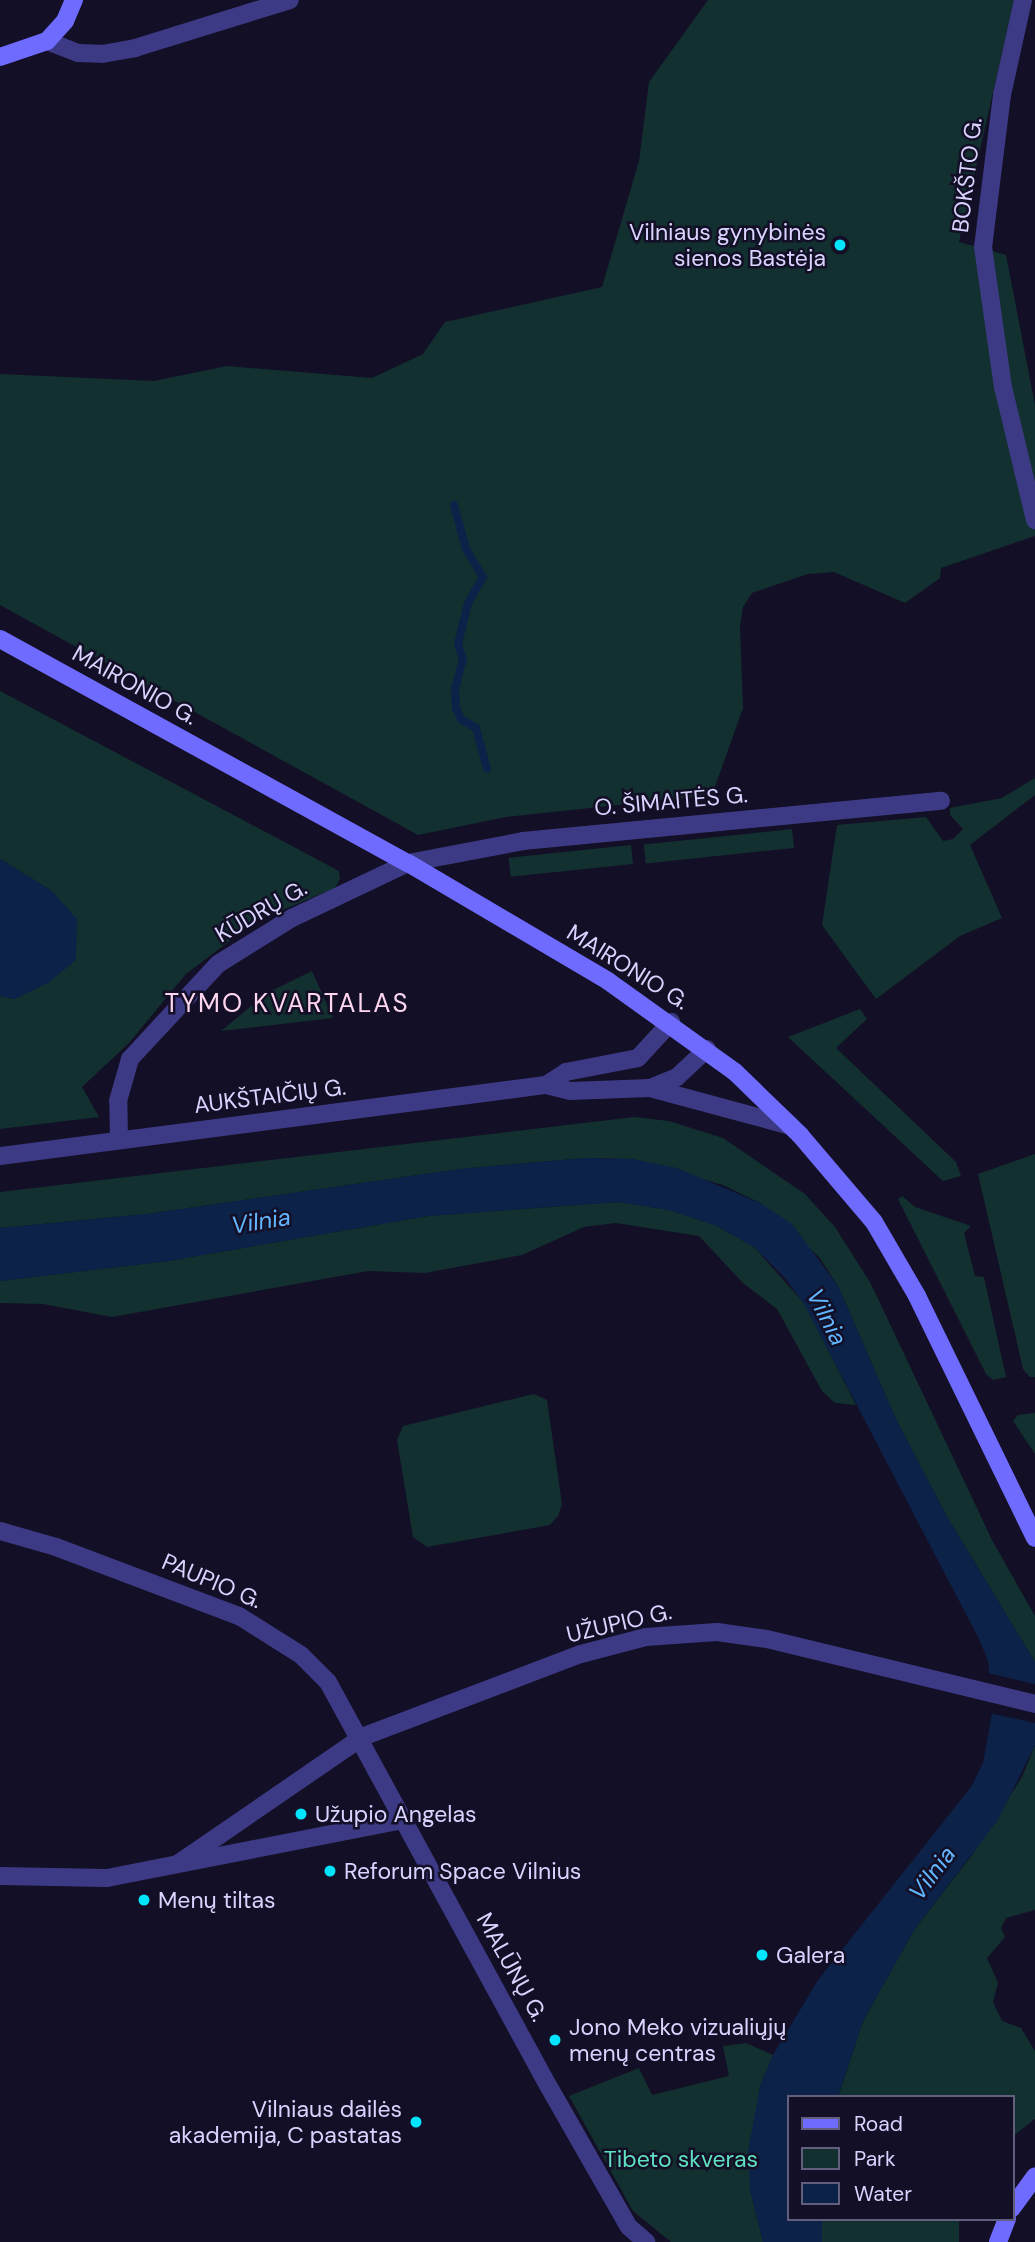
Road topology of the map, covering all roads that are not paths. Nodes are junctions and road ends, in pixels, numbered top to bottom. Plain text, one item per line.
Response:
1 (74, 0) edge
2 (290, 0) edge
3 (1023, 0) edge
4 (47, 41) junction
5 (0, 57) edge
6 (1035, 520) edge
7 (0, 639) edge
8 (942, 800) dead end
9 (408, 863) junction
10 (671, 1022) junction
11 (706, 1049) junction
12 (546, 1085) junction
13 (650, 1088) junction
14 (791, 1126) junction
15 (119, 1140) junction
16 (0, 1156) edge
17 (0, 1531) edge
18 (1035, 1538) edge
19 (1035, 1704) edge
20 (362, 1737) junction
21 (404, 1820) junction
22 (179, 1863) junction
23 (0, 1876) edge
24 (1035, 2176) edge
25 (1014, 2205) edge
26 (1006, 2221) edge
27 (646, 2242) edge
28 (998, 2242) edge

1 - 4 main road
2 - 4 street
3 - 6 street, BOKŠTO G.
4 - 5 main road
7 - 9 main road, MAIRONIO G.
8 - 9 street, O. ŠIMAITĖS G.
9 - 10 main road, MAIRONIO G.
9 - 15 street, KŪDRŲ G.
10 - 11 main road, MAIRONIO G.
10 - 12 street, AUKŠTAIČIŲ G.
11 - 13 street, AUKŠTAIČIŲ G.
11 - 14 main road, MAIRONIO G.
12 - 13 street, AUKŠTAIČIŲ G.
12 - 15 street, AUKŠTAIČIŲ G.
13 - 14 street, AUKŠTAIČIŲ G.
14 - 18 main road, MAIRONIO G.
15 - 16 street, AUKŠTAIČIŲ G.
17 - 20 street, PAUPIO G.
19 - 20 street, UŽUPIO G.
20 - 21 street
20 - 22 street, UŽUPIO G.
21 - 22 street, UŽUPIO G.
21 - 27 street, MALŪNŲ G.
22 - 23 street, UŽUPIO G.
24 - 25 main road
26 - 28 main road

